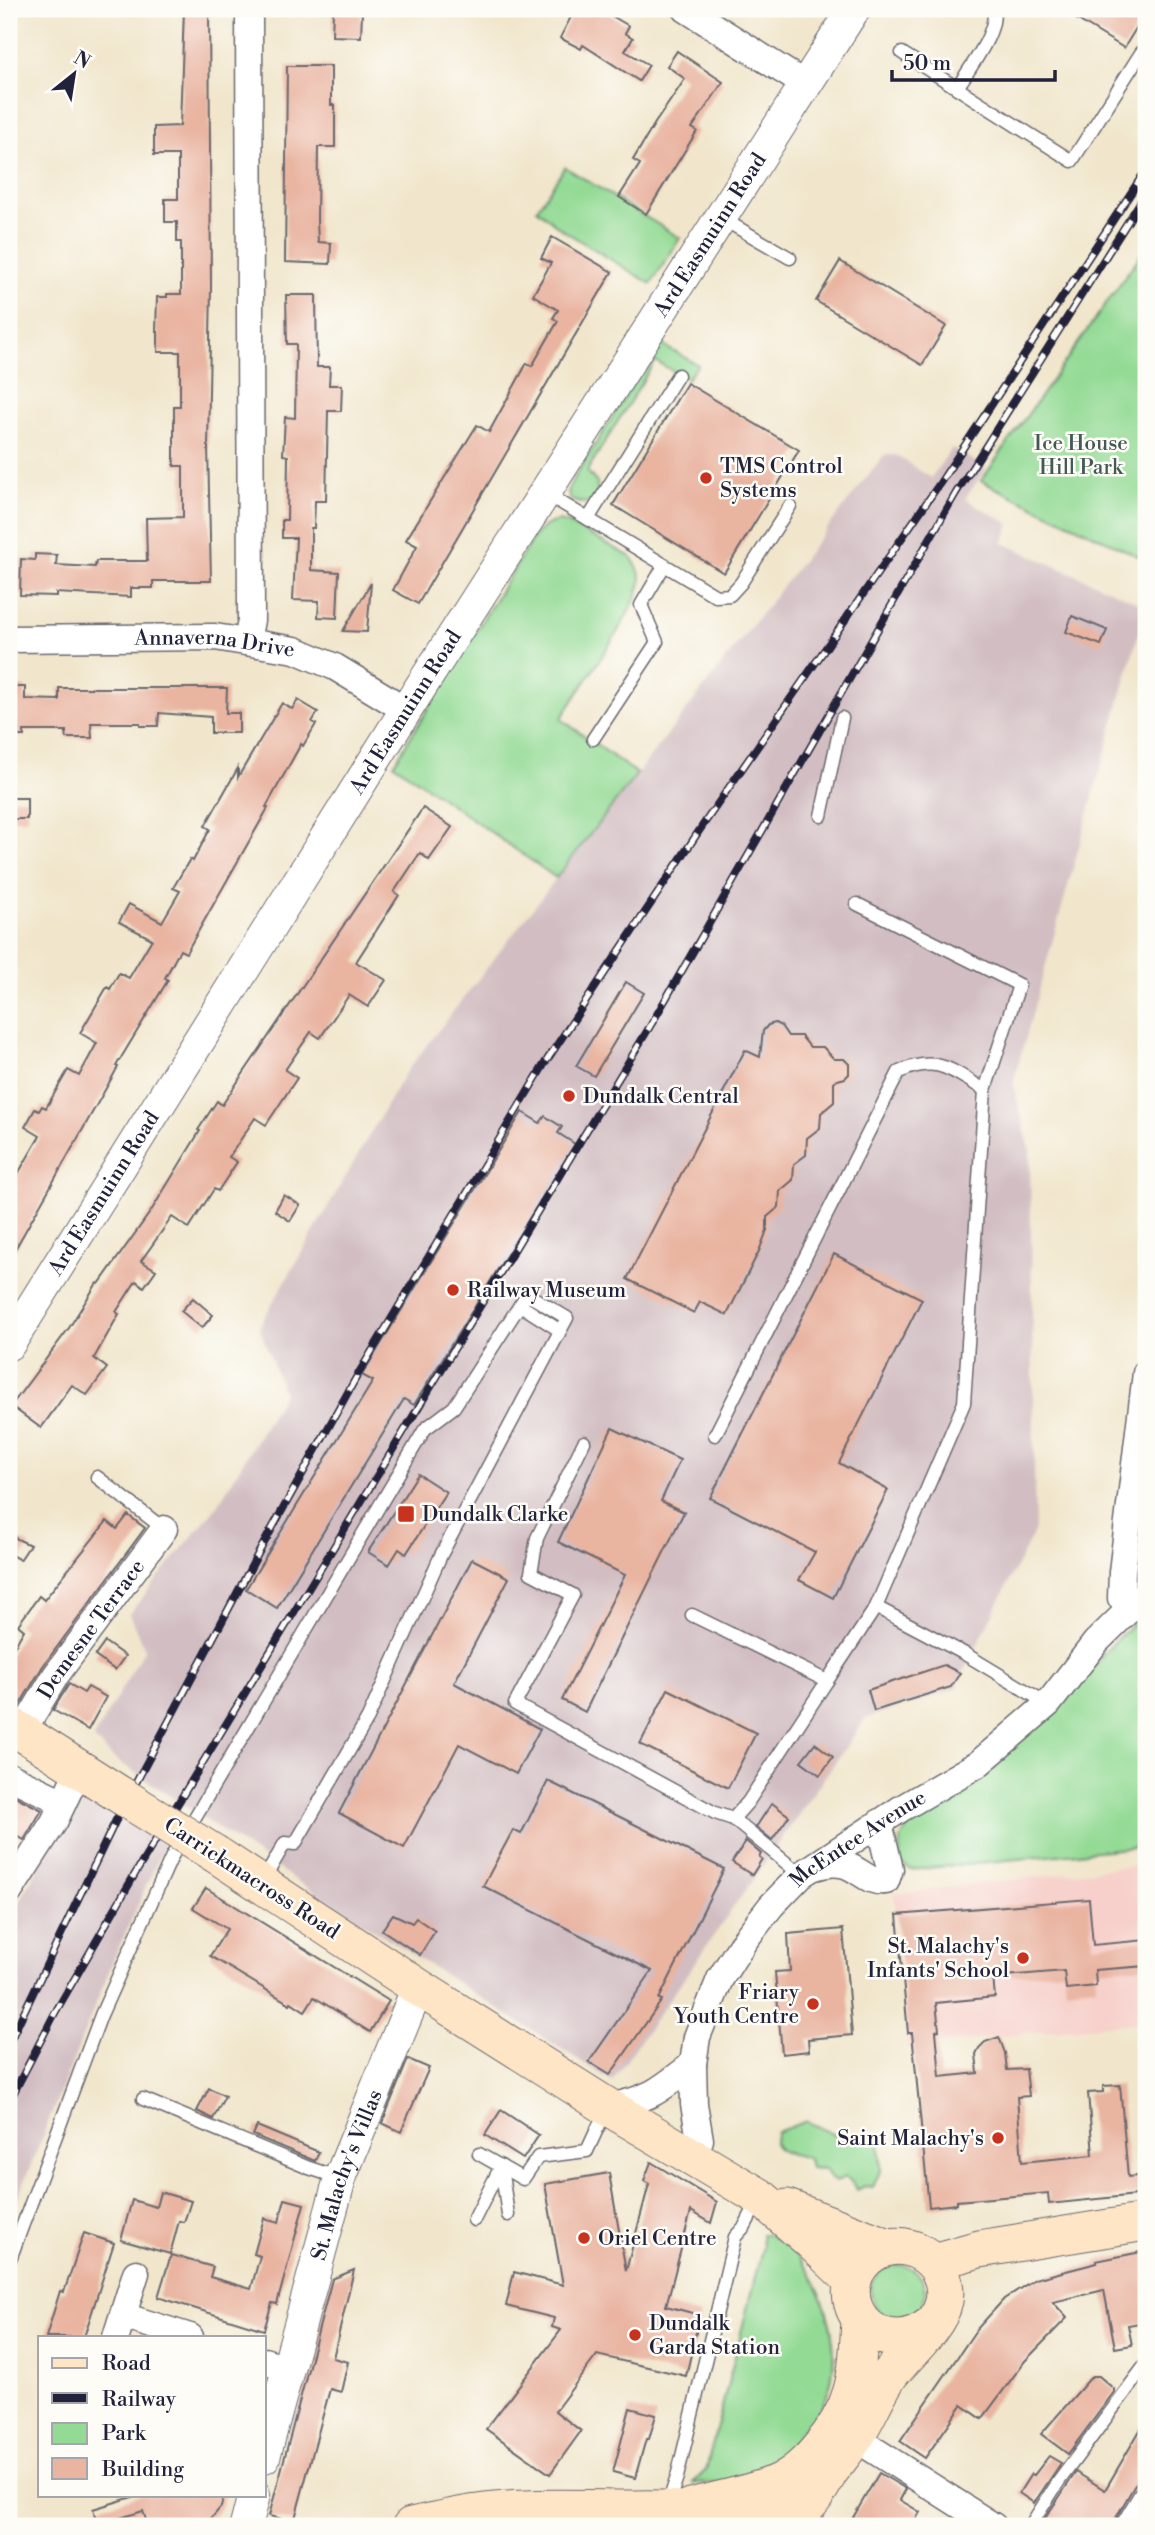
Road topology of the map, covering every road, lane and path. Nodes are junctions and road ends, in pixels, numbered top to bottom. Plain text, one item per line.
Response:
1 (249, 9) edge
2 (686, 9) edge
3 (854, 9) edge
4 (993, 9) edge
5 (1146, 48) edge
6 (902, 53) dead end
7 (806, 85) junction
8 (957, 88) junction
9 (721, 218) junction
10 (790, 258) dead end
11 (678, 375) dead end
12 (545, 493) junction
13 (790, 506) dead end
14 (588, 519) junction
15 (664, 566) junction
16 (9, 639) edge
17 (247, 642) junction
18 (406, 710) junction
19 (842, 718) dead end
20 (593, 738) dead end
21 (821, 816) dead end
22 (857, 904) dead end
23 (985, 1090) junction
24 (524, 1299) junction
25 (559, 1330) junction
26 (9, 1344) edge
27 (1146, 1373) edge
28 (715, 1435) dead end
29 (584, 1442) dead end
30 (97, 1477) dead end
31 (164, 1529) joint
32 (1139, 1600) edge
33 (876, 1607) junction
34 (692, 1615) dead end
35 (827, 1681) junction
36 (1048, 1704) junction
37 (15, 1728) edge
38 (82, 1771) junction
39 (9, 1776) edge
40 (63, 1802) junction
41 (733, 1819) junction
42 (879, 1823) junction
43 (807, 1871) junction
44 (261, 1884) junction
45 (9, 1892) edge
46 (418, 1987) junction
47 (693, 2064) junction
48 (143, 2099) dead end
49 (608, 2107) junction
50 (480, 2154) dead end
51 (692, 2155) junction
52 (501, 2166) junction
53 (340, 2178) junction
54 (760, 2197) junction
55 (508, 2215) dead end
56 (474, 2220) dead end
57 (1146, 2222) edge
58 (888, 2247) junction
59 (9, 2262) edge
60 (933, 2262) junction
61 (136, 2273) dead end
62 (853, 2281) junction
63 (860, 2319) junction
64 (932, 2325) junction
65 (119, 2327) edge
66 (183, 2336) edge
67 (1146, 2364) edge
68 (276, 2365) edge
69 (855, 2438) junction
70 (266, 2442) edge
71 (780, 2482) junction
72 (254, 2496) edge
73 (1146, 2498) edge
74 (672, 2510) junction
75 (780, 2524) edge
76 (246, 2526) edge
77 (411, 2526) edge
78 (993, 2526) edge
79 (1030, 2526) edge
80 (1129, 2526) edge

1 - 17 street
2 - 7 street
3 - 7 street, Ard Easmuinn Road
4 - 8 lane
5 - 8 lane
6 - 8 lane
7 - 9 street, Ard Easmuinn Road
9 - 10 lane
9 - 12 street, Ard Easmuinn Road
11 - 14 lane
12 - 14 lane
12 - 18 street, Ard Easmuinn Road
13 - 15 lane
14 - 15 lane
15 - 20 lane
16 - 17 street, Annaverna Drive
17 - 18 street, Annaverna Drive
18 - 26 street, Ard Easmuinn Road
19 - 21 lane
22 - 23 lane
23 - 28 lane
23 - 33 lane
24 - 25 lane
24 - 25 lane
24 - 59 lane
25 - 44 lane
27 - 32 street
29 - 41 lane
30 - 31 lane
31 - 37 street, Demesne Terrace
32 - 36 street, McEntee Avenue
33 - 35 lane
33 - 36 lane
34 - 35 lane
35 - 41 lane
36 - 42 street, McEntee Avenue
37 - 38 main road, Carrickmacross Road
38 - 40 street
38 - 44 main road, Carrickmacross Road, bridge
39 - 40 street
40 - 45 street
41 - 43 lane
42 - 43 street, McEntee Avenue
42 - 43 street
43 - 47 street, McEntee Avenue
44 - 46 main road, Carrickmacross Road
46 - 49 main road, Carrickmacross Road
46 - 53 street, St. Malachy's Villas
47 - 49 street
47 - 51 street, McEntee Avenue
48 - 53 lane
49 - 51 main road, Carrickmacross Road
49 - 52 lane
50 - 52 lane
51 - 54 main road, Carrickmacross Road
52 - 55 lane
52 - 56 lane
53 - 68 street, St. Malachy's Villas
54 - 58 main road
54 - 62 main road
54 - 74 lane
57 - 60 main road
58 - 60 main road
58 - 62 main road
60 - 64 main road
61 - 65 street
62 - 63 main road
63 - 64 main road
63 - 71 main road
64 - 69 main road
65 - 66 street
67 - 79 lane
68 - 70 street, St. Malachy's Villas
69 - 75 main road
69 - 78 street
71 - 74 main road
71 - 75 street
72 - 76 street
73 - 80 street
74 - 75 main road
74 - 77 main road

